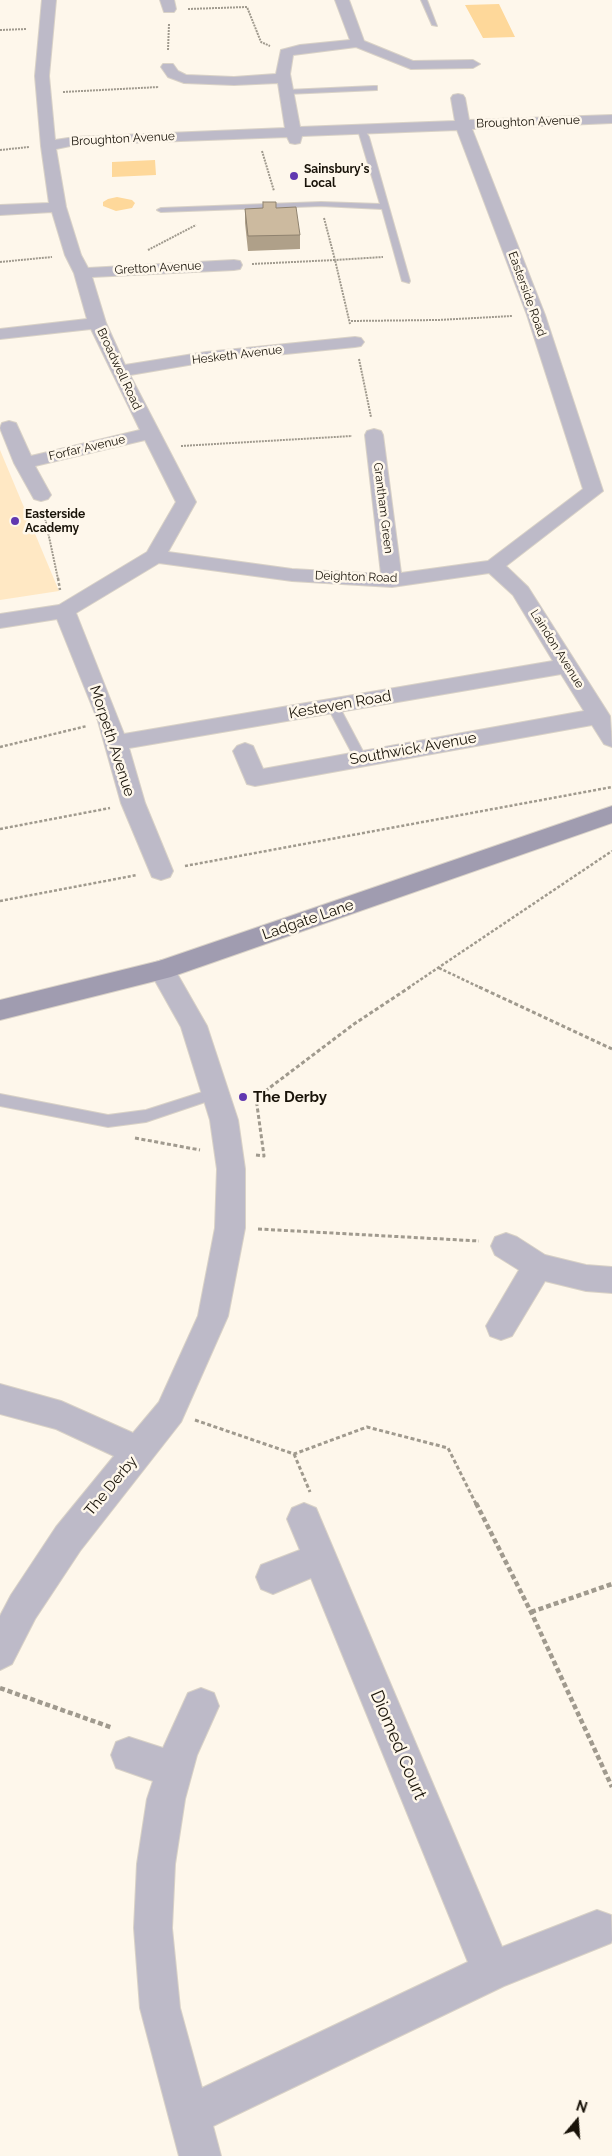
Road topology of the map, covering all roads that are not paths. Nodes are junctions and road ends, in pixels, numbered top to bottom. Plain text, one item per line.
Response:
1 (48, 0) edge
2 (342, 0) edge
3 (424, 0) edge
4 (435, 25) dead end
5 (358, 43) junction
6 (473, 64) dead end
7 (168, 67) road end
8 (286, 85) junction
9 (374, 88) dead end
10 (458, 98) dead end
11 (612, 119) edge
12 (612, 126) edge
13 (465, 129) junction
14 (363, 133) junction
15 (294, 136) junction
16 (48, 146) junction
17 (58, 207) junction
18 (384, 207) junction
19 (0, 210) edge
20 (161, 210) dead end
21 (234, 265) road end
22 (82, 273) junction
23 (406, 281) dead end
24 (97, 323) junction
25 (0, 334) edge
26 (355, 342) road end
27 (119, 371) junction
28 (10, 427) dead end
29 (374, 435) road end
30 (154, 440) junction
31 (24, 463) junction
32 (594, 491) joint
33 (41, 495) road end
34 (155, 556) junction
35 (494, 566) junction
36 (392, 581) junction
37 (65, 611) junction
38 (0, 621) edge
39 (566, 666) junction
40 (333, 706) junction
41 (599, 716) junction
42 (612, 738) edge
43 (115, 743) junction
44 (245, 751) dead end
45 (361, 759) junction
46 (612, 814) edge
47 (161, 871) road end
48 (162, 970) junction
49 (0, 1010) edge
50 (215, 1093) junction
51 (0, 1100) edge
52 (506, 1246) road end
53 (538, 1266) junction
54 (612, 1280) edge
55 (501, 1326) dead end
56 (0, 1399) edge
57 (139, 1452) junction
58 (304, 1519) dead end
59 (320, 1558) junction
60 (273, 1577) dead end
61 (0, 1652) edge
62 (200, 1706) dead end
63 (129, 1755) road end
64 (174, 1770) junction
65 (597, 1929) dead end
66 (492, 1971) junction
67 (188, 2116) junction
68 (200, 2156) edge

1 - 16 street, Broadwell Road
2 - 5 street
3 - 4 lane
5 - 6 street
5 - 8 street
7 - 8 street
8 - 9 lane
8 - 15 street
10 - 13 street, Easterside Road
11 - 13 street, Broughton Avenue
12 - 13 street, Broughton Avenue
13 - 14 street, Broughton Avenue
13 - 32 street, Easterside Road
14 - 15 street, Broughton Avenue
14 - 18 lane
15 - 16 street, Broughton Avenue
15 - 16 street, Broughton Avenue
16 - 17 street, Broadwell Road
17 - 19 street
17 - 22 street, Broadwell Road
18 - 20 lane
18 - 23 lane
21 - 22 street, Gretton Avenue
22 - 24 street, Broadwell Road
24 - 25 street
24 - 27 street, Broadwell Road
26 - 27 street, Hesketh Avenue
27 - 30 street, Broadwell Road
28 - 31 street
29 - 36 street, Grantham Green
30 - 31 street, Forfar Avenue
30 - 34 street, Broadwell Road
31 - 33 street
32 - 35 street, Deighton Road
34 - 36 street, Deighton Road
34 - 37 street, Broadwell Road
35 - 36 street, Deighton Road
35 - 39 street, Laindon Avenue
37 - 38 street, Broadwell Road
37 - 43 street, Morpeth Avenue
39 - 40 street, Kesteven Road
39 - 41 street, Laindon Avenue
40 - 43 street, Kesteven Road
40 - 45 lane
41 - 42 street, Laindon Avenue
41 - 45 street, Southwick Avenue
43 - 47 street, Morpeth Avenue
44 - 45 street, Southwick Avenue
46 - 48 main road, Ladgate Lane
48 - 49 main road, Ladgate Lane
48 - 50 street, The Derby
50 - 51 lane
50 - 57 street, The Derby
52 - 53 street
53 - 54 street
53 - 55 street
56 - 57 street
57 - 61 street, The Derby
58 - 59 street, Diomed Court
59 - 60 street
59 - 66 street, Diomed Court
62 - 64 street
63 - 64 street
64 - 67 street
65 - 66 street
66 - 67 street
67 - 68 street

